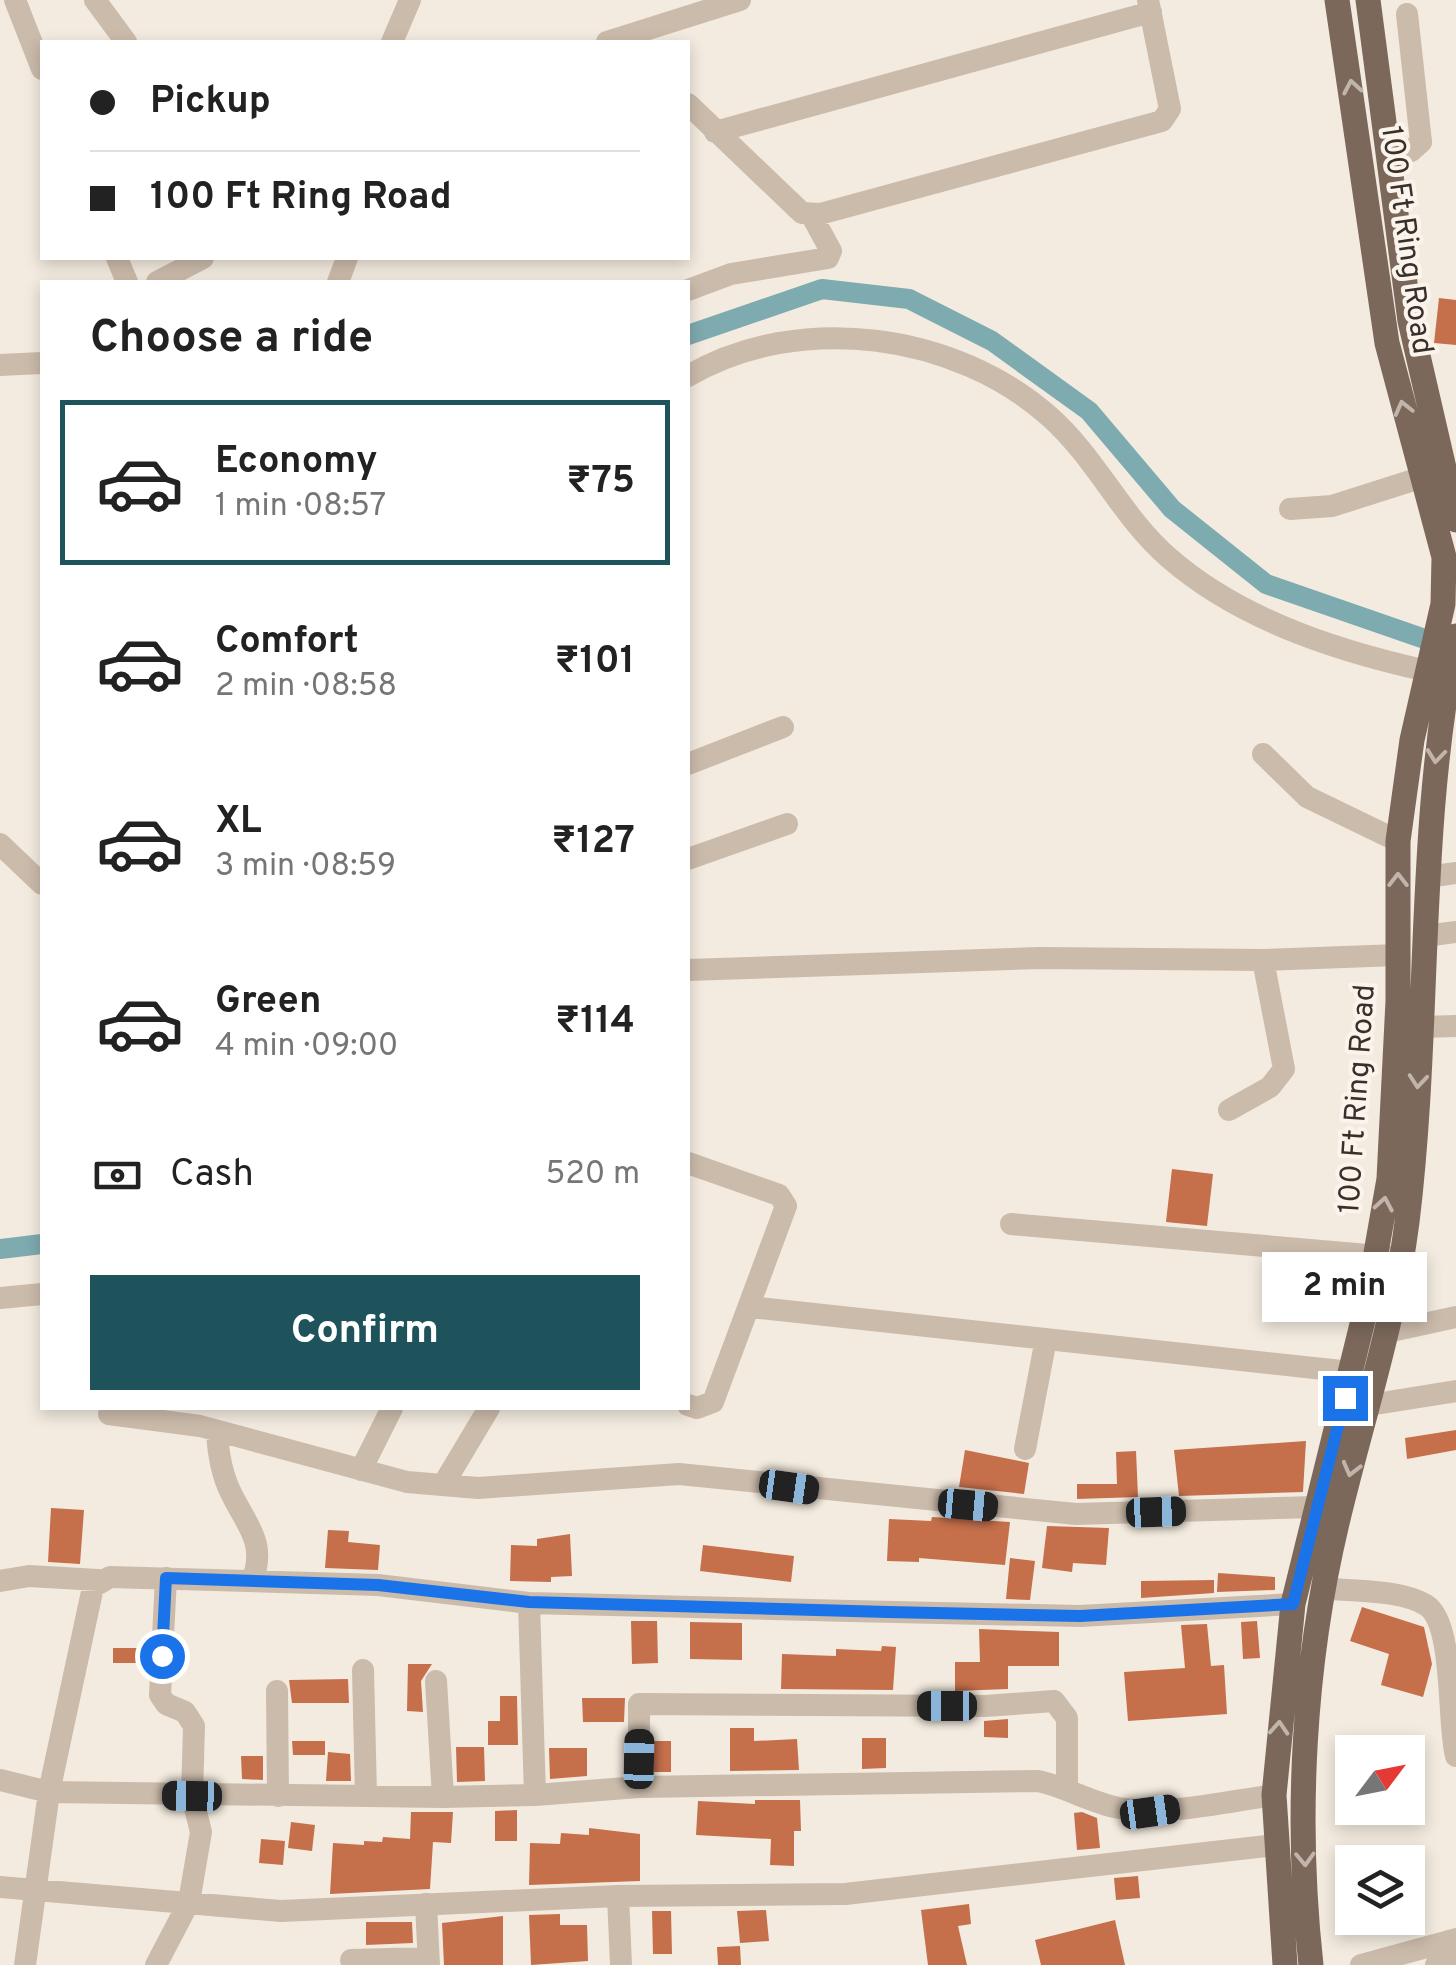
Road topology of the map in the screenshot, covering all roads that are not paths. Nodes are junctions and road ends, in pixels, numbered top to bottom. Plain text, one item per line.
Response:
1 (15, 0) edge
2 (95, 0) edge
3 (410, 0) edge
4 (740, 0) edge
5 (1337, 0) edge
6 (1368, 0) edge
7 (1150, 6) edge
8 (1407, 14) dead end
9 (125, 40) edge
10 (393, 40) edge
11 (617, 40) edge
12 (40, 64) edge
13 (690, 106) edge
14 (715, 132) junction
15 (1390, 156) junction
16 (812, 216) junction
17 (199, 260) edge
18 (161, 280) edge
19 (690, 289) edge
20 (40, 363) edge
21 (0, 365) edge
22 (690, 375) edge
23 (1423, 477) junction
24 (1290, 510) dead end
25 (1456, 520) edge
26 (1450, 556) edge
27 (1445, 661) edge
28 (784, 727) dead end
29 (1263, 754) dead end
30 (690, 763) edge
31 (787, 824) dead end
32 (1398, 840) junction
33 (0, 844) edge
34 (690, 857) edge
35 (1456, 873) edge
36 (1428, 877) junction
37 (40, 882) edge
38 (1456, 932) edge
39 (1425, 936) junction
40 (1398, 955) junction
41 (1263, 960) junction
42 (690, 970) edge
43 (1456, 1026) edge
44 (1422, 1027) junction
45 (1229, 1110) dead end
46 (690, 1164) edge
47 (1011, 1224) dead end
48 (1388, 1256) junction
49 (40, 1294) edge
50 (0, 1298) edge
51 (750, 1308) junction
52 (1456, 1316) edge
53 (1387, 1332) junction
54 (1046, 1339) junction
55 (1351, 1372) junction
56 (1456, 1391) edge
57 (1369, 1405) junction
58 (690, 1406) edge
59 (391, 1410) edge
60 (488, 1410) edge
61 (109, 1414) dead end
62 (217, 1431) junction
63 (1025, 1449) dead end
64 (360, 1470) junction
65 (443, 1485) junction
66 (1316, 1507) junction
67 (166, 1578) junction
68 (98, 1580) junction
69 (0, 1581) edge
70 (252, 1581) junction
71 (1324, 1588) junction
72 (529, 1602) junction
73 (1293, 1604) junction
74 (1450, 1638) edge
75 (364, 1670) dead end
76 (436, 1681) dead end
77 (277, 1691) dead end
78 (1456, 1756) edge
79 (0, 1780) edge
80 (638, 1787) junction
81 (1068, 1787) junction
82 (49, 1792) junction
83 (1274, 1795) junction
84 (192, 1796) junction
85 (278, 1796) junction
86 (366, 1796) junction
87 (535, 1796) junction
88 (443, 1797) junction
89 (1275, 1846) junction
90 (0, 1887) edge
91 (36, 1891) junction
92 (618, 1896) junction
93 (189, 1902) junction
94 (426, 1904) junction
95 (1456, 1939) edge
96 (1456, 1958) edge
97 (352, 1960) dead end
98 (428, 1962) edge
99 (26, 1965) edge
100 (156, 1965) edge
101 (621, 1965) edge
102 (1284, 1965) edge
103 (1310, 1965) edge
104 (1361, 1965) edge
105 (1436, 1965) edge

1 - 12 street
2 - 9 street
3 - 10 street
4 - 11 street
23 -> 5 main road, 100 Ft Ring Road
6 - 15 main road, 100 Ft Ring Road
7 - 14 street
7 - 16 street
8 - 15 street
13 - 14 street
14 - 16 street
15 - 25 main road, 100 Ft Ring Road
16 - 19 street
17 - 18 street
20 - 21 street
22 - 27 street
23 - 24 street
23 - 26 main road, 100 Ft Ring Road
26 - 27 main road, 100 Ft Ring Road
27 - 32 main road, 100 Ft Ring Road
27 -> 36 main road, 100 Ft Ring Road
28 - 30 street
29 - 32 street
31 - 34 street
40 -> 32 main road, 100 Ft Ring Road
33 - 37 street
35 - 36 street
36 - 39 main road, 100 Ft Ring Road
38 - 39 street
39 - 44 main road, 100 Ft Ring Road
40 - 41 street
48 -> 40 main road, 100 Ft Ring Road
41 - 42 street
41 - 45 street
43 - 44 street
44 -> 48 main road, 100 Ft Ring Road
46 - 51 street
47 - 48 street
48 - 53 main road, 100 Ft Ring Road
48 - 55 main road, 100 Ft Ring Road
49 - 50 street
51 - 54 street
51 - 58 street
52 - 53 street
53 - 57 main road, 100 Ft Ring Road
54 - 55 street
54 - 63 street
55 - 66 main road, 100 Ft Ring Road
56 - 57 street
57 -> 71 main road, 100 Ft Ring Road
59 - 64 street
60 - 65 street
61 - 62 street
62 - 64 street
62 - 70 street
64 - 65 street
65 - 66 street
66 - 73 main road, 100 Ft Ring Road
67 - 68 street
67 - 70 street
67 - 84 street
68 - 69 street
68 - 82 street
70 - 72 street
71 - 74 street
71 -> 103 main road, 100 Ft Ring Road
72 - 73 street
72 - 87 street
83 -> 73 main road, 100 Ft Ring Road
74 - 78 street
75 - 86 street
76 - 88 street
77 - 85 street
79 - 82 street
80 - 81 street
80 - 81 street
80 - 87 street
81 - 83 street
82 - 84 street
82 - 91 street
83 - 89 main road, 100 Ft Ring Road
84 - 85 street
84 - 93 street
85 - 86 street
86 - 88 street
87 - 88 street
89 - 92 street
89 - 102 main road, 100 Ft Ring Road
90 - 91 street
91 - 93 street
91 - 99 street
92 - 94 street
92 - 101 street
93 - 94 street
93 - 100 street
94 - 98 street
95 - 104 street
96 - 105 street
97 - 98 street

